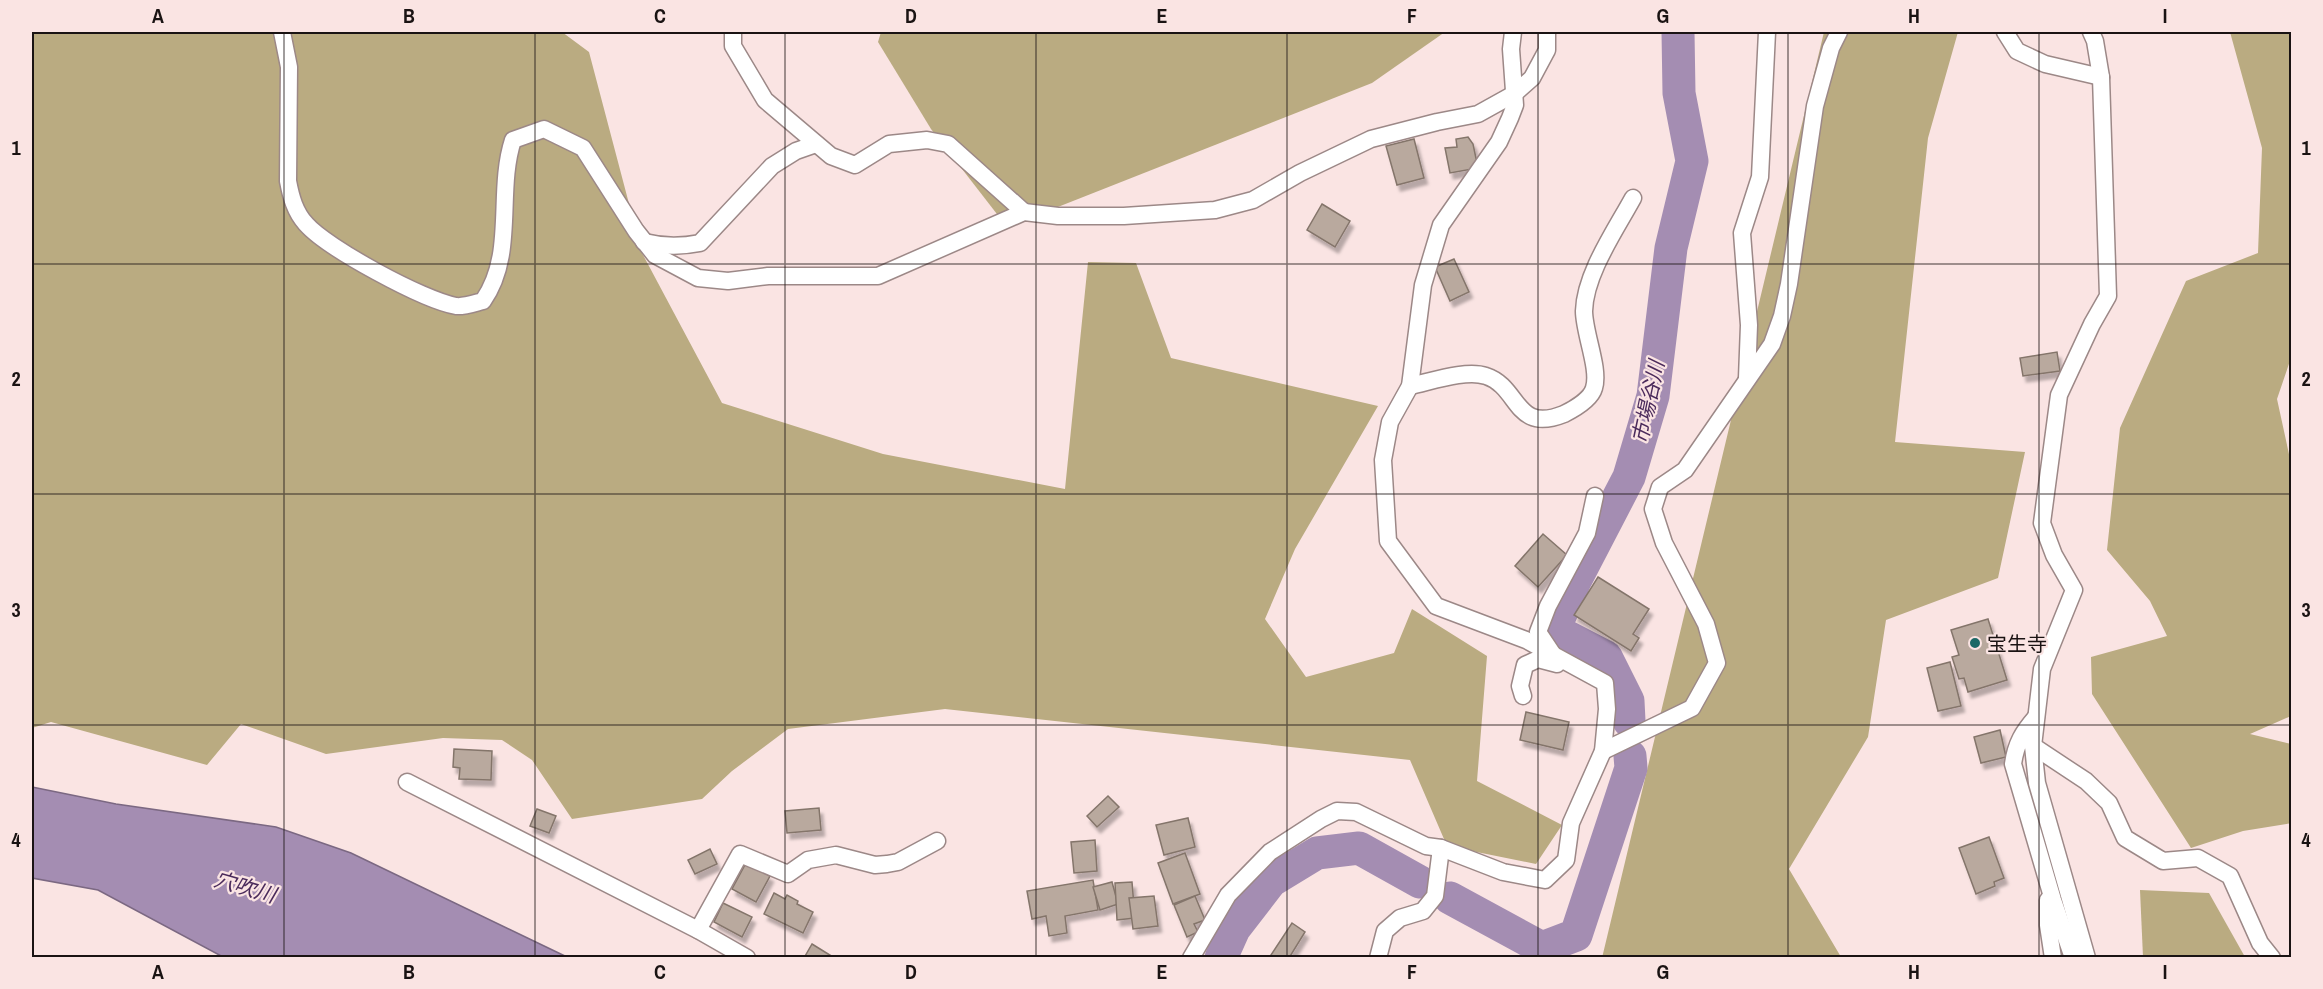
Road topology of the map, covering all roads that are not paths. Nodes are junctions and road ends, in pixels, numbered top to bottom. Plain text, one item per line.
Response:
1 (282, 32) edge
2 (733, 32) edge
3 (1513, 32) edge
4 (1547, 32) edge
5 (1767, 32) edge
6 (1839, 32) edge
7 (2005, 32) edge
8 (2091, 32) edge
9 (2101, 77) junction
10 (1514, 94) junction
11 (816, 144) junction
12 (1633, 198) dead end
13 (1024, 212) junction
14 (644, 242) junction
15 (1747, 378) junction
16 (1410, 386) junction
17 (1595, 496) dead end
18 (1552, 654) junction
19 (1587, 672) junction
20 (1523, 696) dead end
21 (2036, 717) junction
22 (2033, 746) junction
23 (1603, 751) junction
24 (406, 782) dead end
25 (938, 841) dead end
26 (1441, 848) junction
27 (2048, 884) junction
28 (698, 930) junction
29 (747, 957) edge
30 (1191, 957) edge
31 (1377, 957) edge
32 (2053, 957) edge
33 (2073, 957) edge
34 (2087, 957) edge
35 (2272, 957) edge

1 - 14 street
2 - 11 street
3 - 10 street
4 - 10 street
5 - 15 street
6 - 15 street
7 - 9 street
8 - 9 street
9 - 21 street
10 - 13 street
10 - 16 street
11 - 13 street
11 - 14 street
12 - 16 street
13 - 14 street
15 - 23 street
16 - 18 street
17 - 18 street
18 - 19 street
19 - 20 street
19 - 23 street
21 - 22 street
21 - 27 street
22 - 34 street
22 - 35 street
23 - 26 street
24 - 28 street
25 - 28 street
26 - 30 street
26 - 31 street
27 - 32 street
27 - 33 street
28 - 29 street

